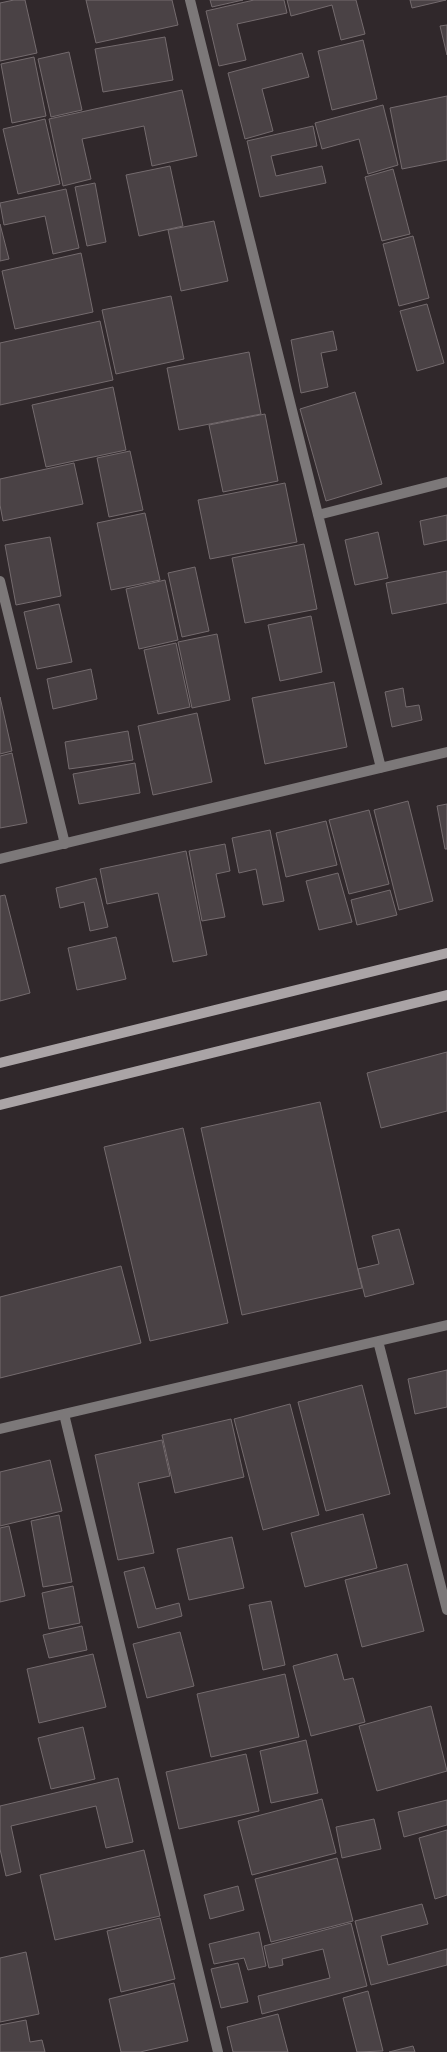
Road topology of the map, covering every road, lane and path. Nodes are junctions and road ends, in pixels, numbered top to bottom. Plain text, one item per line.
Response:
1 (190, 0) edge
2 (447, 482) edge
3 (318, 515) junction
4 (0, 581) edge
5 (447, 752) edge
6 (381, 768) junction
7 (65, 844) junction
8 (0, 860) edge
9 (447, 953) edge
10 (447, 994) edge
11 (0, 1063) edge
12 (0, 1105) edge
13 (447, 1325) edge
14 (378, 1341) junction
15 (64, 1414) junction
16 (0, 1429) edge
17 (447, 1610) edge
18 (218, 2052) edge

1 - 3 street
2 - 3 street
3 - 6 street
4 - 7 street
5 - 6 street
6 - 7 street
7 - 8 street
9 - 11 main road
10 - 12 main road
13 - 14 street
14 - 15 street
14 - 17 street
15 - 16 street
15 - 18 street

